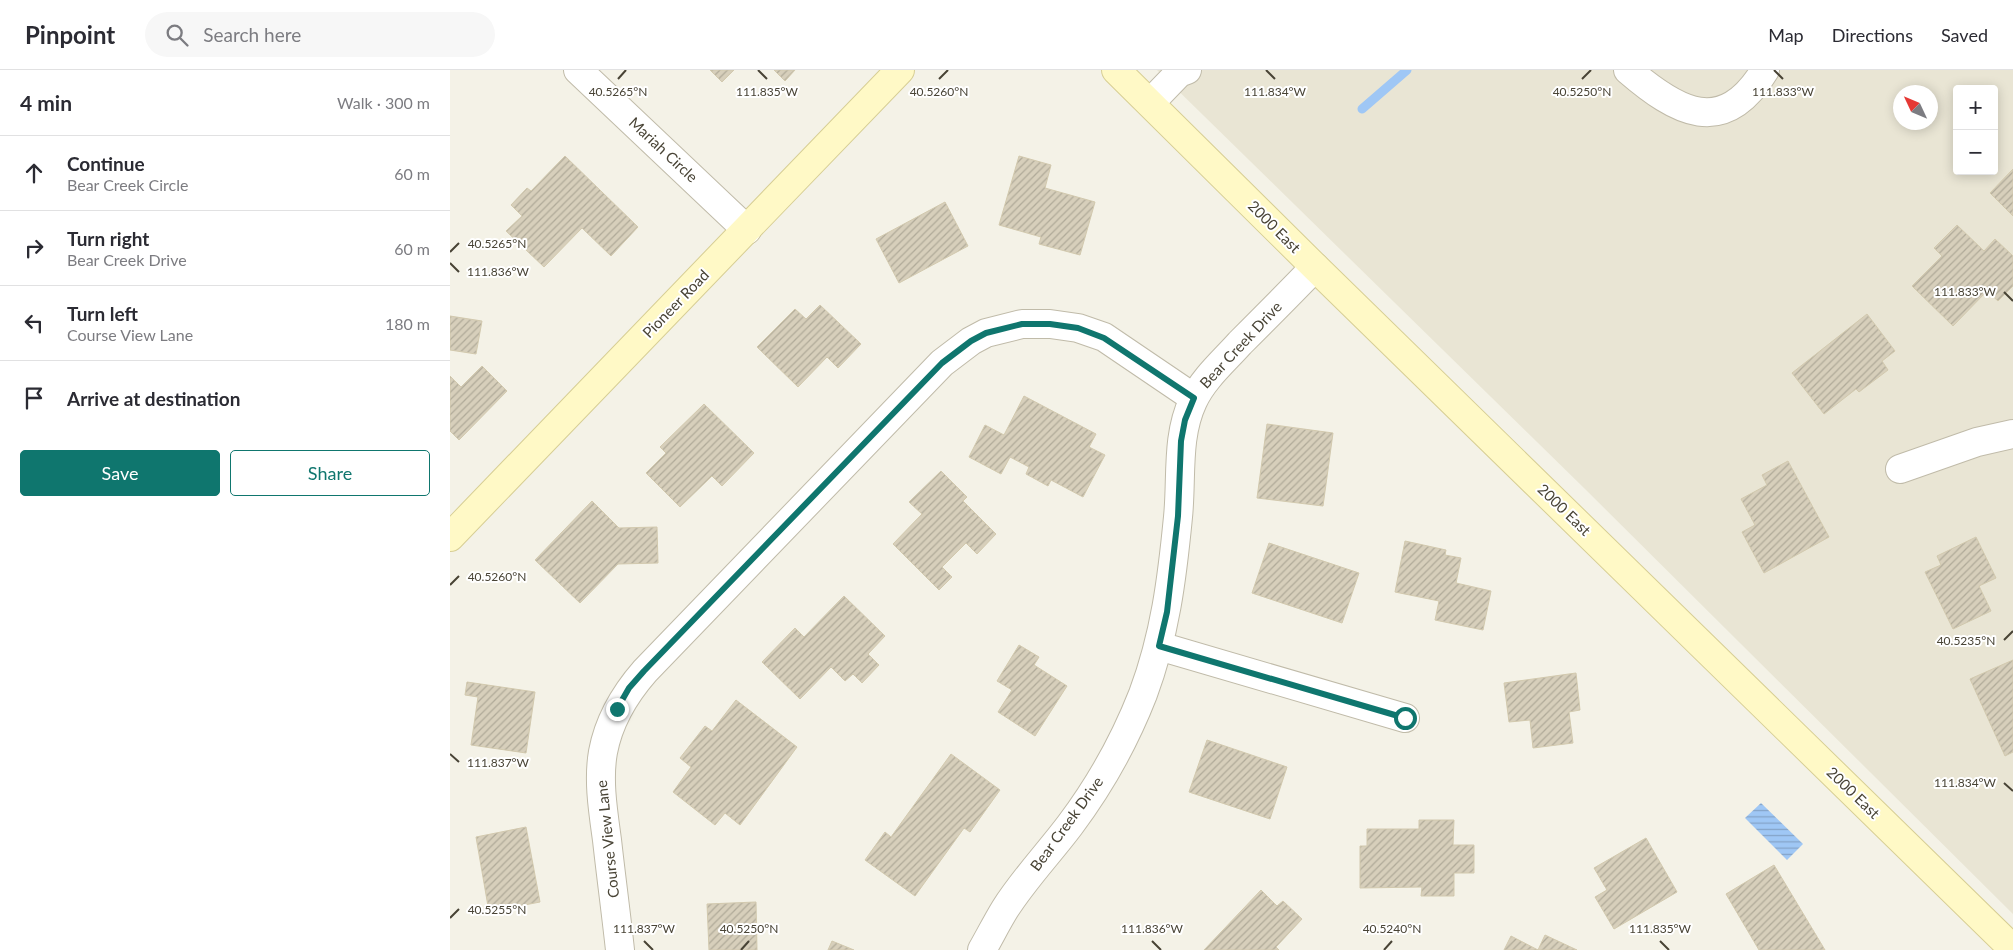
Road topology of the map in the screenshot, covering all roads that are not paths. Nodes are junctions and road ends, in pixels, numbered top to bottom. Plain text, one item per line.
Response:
1 (578, 70) edge
2 (900, 70) edge
3 (1116, 70) edge
4 (1187, 70) edge
5 (1628, 70) edge
6 (1765, 70) edge
7 (1150, 103) junction
8 (747, 230) junction
9 (1315, 267) junction
10 (1194, 398) junction
11 (2013, 434) edge
12 (1900, 469) dead end
13 (450, 538) edge
14 (1159, 646) junction
15 (1405, 718) dead end
16 (2013, 949) edge
17 (620, 950) edge
18 (982, 950) edge

1 - 8 street, Mariah Circle
2 - 8 street, Pioneer Road
3 - 7 street, 2000 East
4 - 7 street
5 - 6 street
7 - 9 street, 2000 East
8 - 13 street, Pioneer Road
9 - 10 street, Bear Creek Drive
9 - 16 street, 2000 East
10 - 14 street, Bear Creek Drive
10 - 17 street, Course View Lane
11 - 12 street
14 - 15 street
14 - 18 street, Bear Creek Drive

